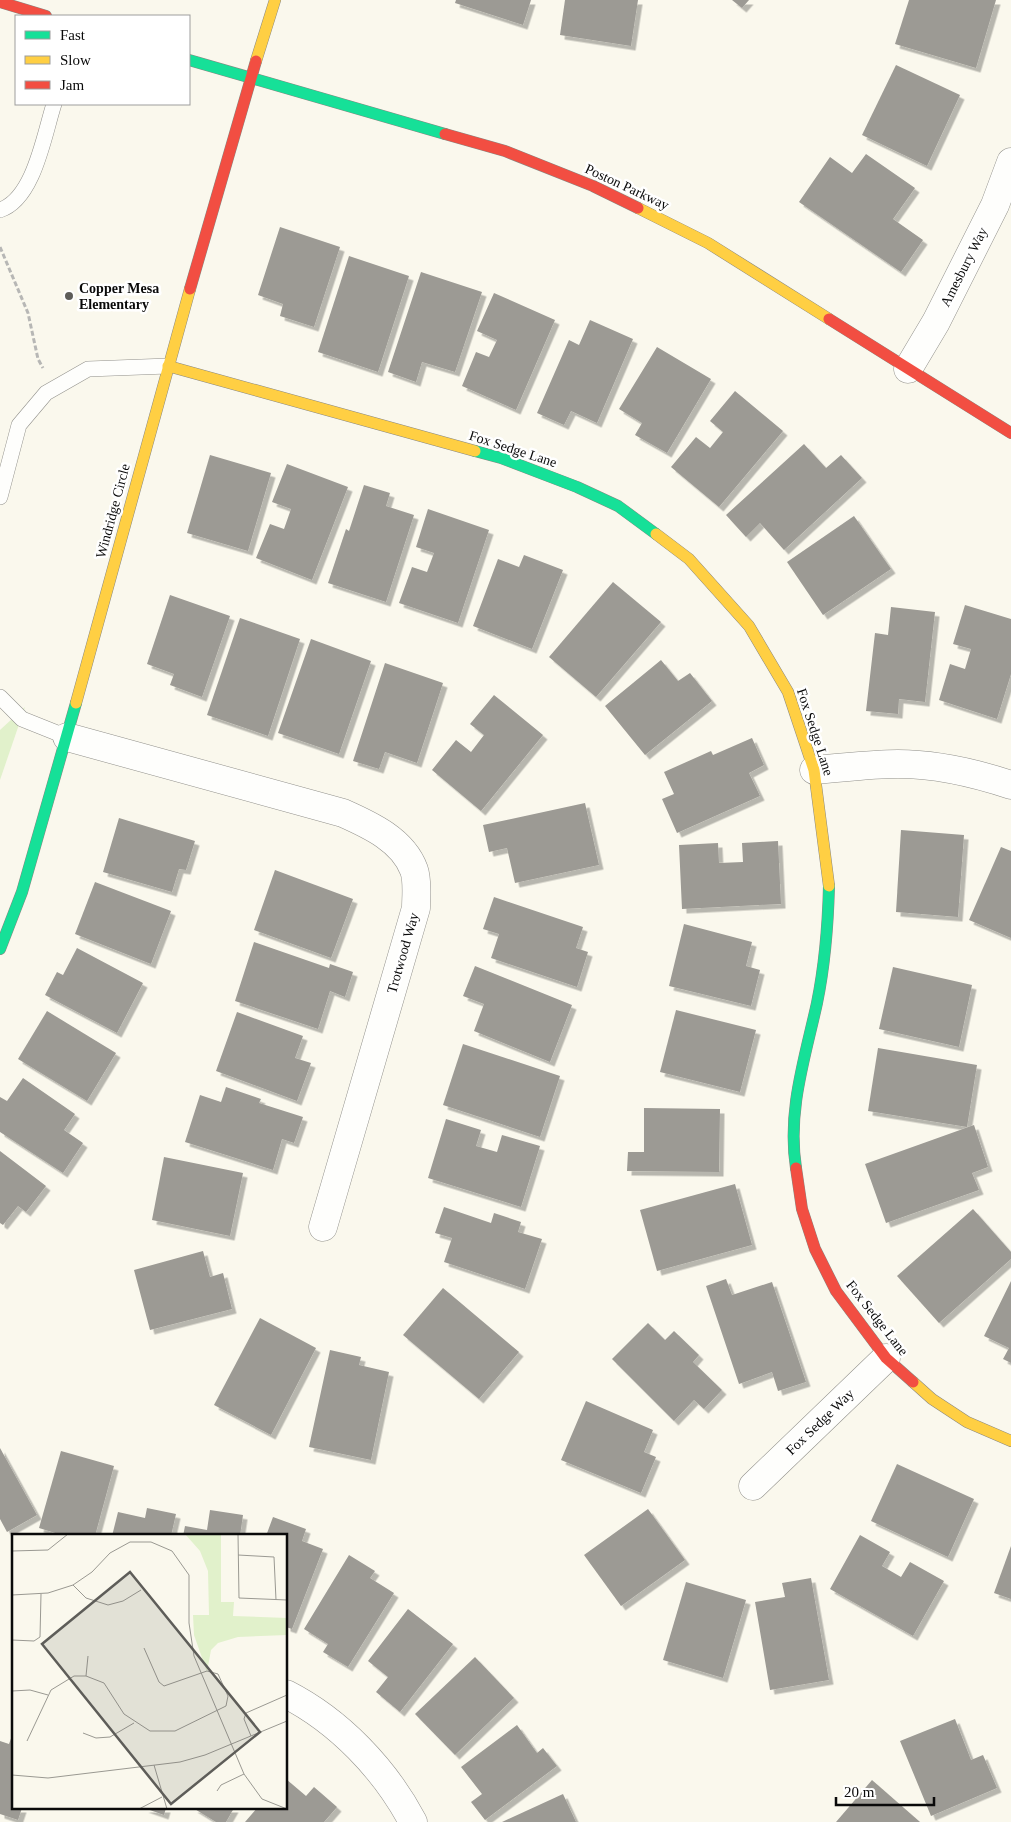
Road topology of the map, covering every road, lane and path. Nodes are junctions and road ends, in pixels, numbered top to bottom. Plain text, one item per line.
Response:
1 (275, 0) edge
2 (0, 2) edge
3 (43, 15) edge
4 (190, 60) edge
5 (249, 78) junction
6 (54, 105) edge
7 (1011, 162) edge
8 (0, 210) edge
9 (0, 247) edge
10 (168, 366) junction
11 (908, 369) junction
12 (54, 388) junction
13 (1011, 433) edge
14 (0, 497) edge
15 (0, 697) edge
16 (67, 737) junction
17 (814, 770) junction
18 (1011, 785) edge
19 (0, 949) edge
20 (323, 1227) dead end
21 (886, 1358) junction
22 (1011, 1441) edge
23 (753, 1486) dead end
24 (288, 1695) edge
25 (413, 1822) edge

1 - 5 street, Windridge Circle
2 - 3 street
4 - 5 street, Poston Parkway
5 - 10 street, Windridge Circle
5 - 11 street, Poston Parkway
6 - 8 lane
7 - 11 street, Amesbury Way
9 - 12 path
10 - 12 lane
10 - 16 street, Windridge Circle
10 - 17 street, Fox Sedge Lane
11 - 13 street, Poston Parkway
12 - 14 lane
15 - 16 lane
16 - 19 street, Windridge Circle
16 - 20 street, Trotwood Way
17 - 18 street
17 - 21 street, Fox Sedge Lane
21 - 22 street, Fox Sedge Lane
21 - 23 street, Fox Sedge Way
24 - 25 street

